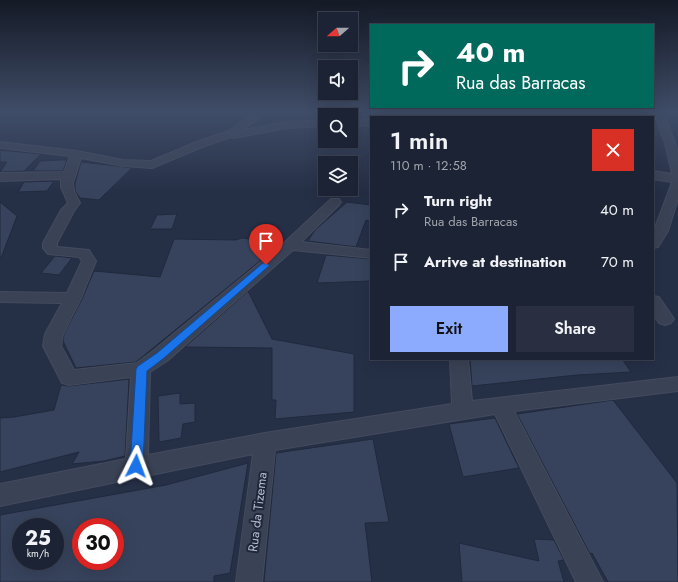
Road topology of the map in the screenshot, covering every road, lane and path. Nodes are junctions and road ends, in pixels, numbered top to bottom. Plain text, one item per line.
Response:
1 (221, 138) edge
2 (669, 138) edge
3 (0, 145) edge
4 (77, 154) junction
5 (68, 175) junction
6 (654, 175) edge
7 (0, 177) edge
8 (678, 179) edge
9 (335, 202) dead end
10 (654, 242) edge
11 (290, 245) junction
12 (370, 254) edge
13 (0, 298) edge
14 (73, 298) junction
15 (654, 302) edge
16 (665, 319) dead end
17 (459, 360) edge
18 (141, 369) junction
19 (678, 384) edge
20 (501, 406) junction
21 (463, 411) junction
22 (265, 442) junction
23 (136, 466) junction
24 (0, 495) edge
25 (249, 582) edge
26 (590, 582) edge

1 - 4 street
2 - 8 street
3 - 4 street
4 - 5 street
5 - 7 street
5 - 14 street
6 - 8 street
8 - 10 street
9 - 11 street
11 - 12 street
11 - 18 street
13 - 14 street
14 - 18 street
15 - 16 street
17 - 21 street
18 - 23 street
19 - 20 street
20 - 21 street
20 - 26 street
21 - 22 street
22 - 23 street
22 - 25 street, Rua da Tizema
23 - 24 street

